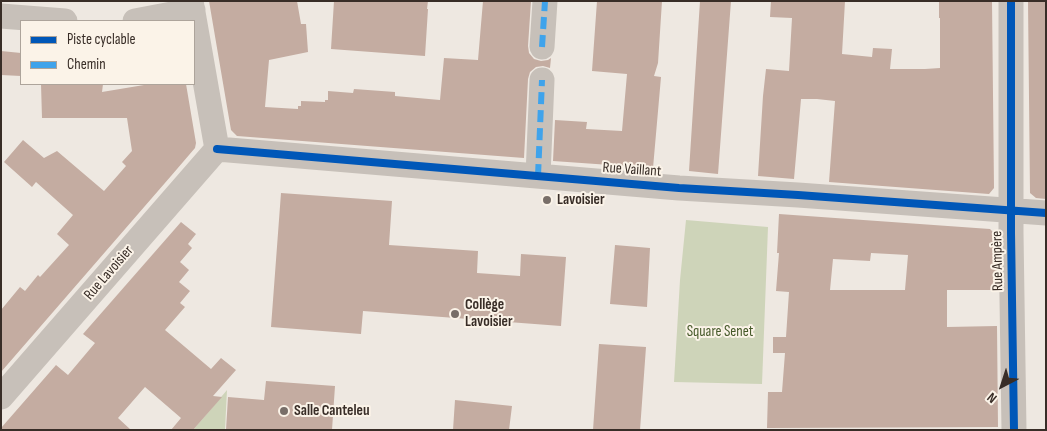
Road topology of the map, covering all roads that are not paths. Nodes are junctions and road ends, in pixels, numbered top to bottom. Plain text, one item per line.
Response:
1 (545, 1) edge
2 (1011, 1) edge
3 (192, 6) edge
4 (1, 16) edge
5 (51, 20) edge
6 (139, 20) edge
7 (194, 20) edge
8 (195, 23) edge
9 (542, 47) dead end
10 (542, 80) dead end
11 (217, 149) junction
12 (538, 176) junction
13 (1012, 210) junction
14 (1046, 213) edge
15 (1, 397) edge
16 (1014, 430) edge

1 - 9 street
2 - 13 street, Rue Ampère
3 - 6 street
3 - 7 street
4 - 5 street
8 - 11 street
10 - 12 street
11 - 12 street, Rue Vaillant
11 - 15 street, Rue Lavoisier
12 - 13 street, Rue Vaillant
13 - 14 street, Rue Vaillant
13 - 16 street, Rue Ampère

